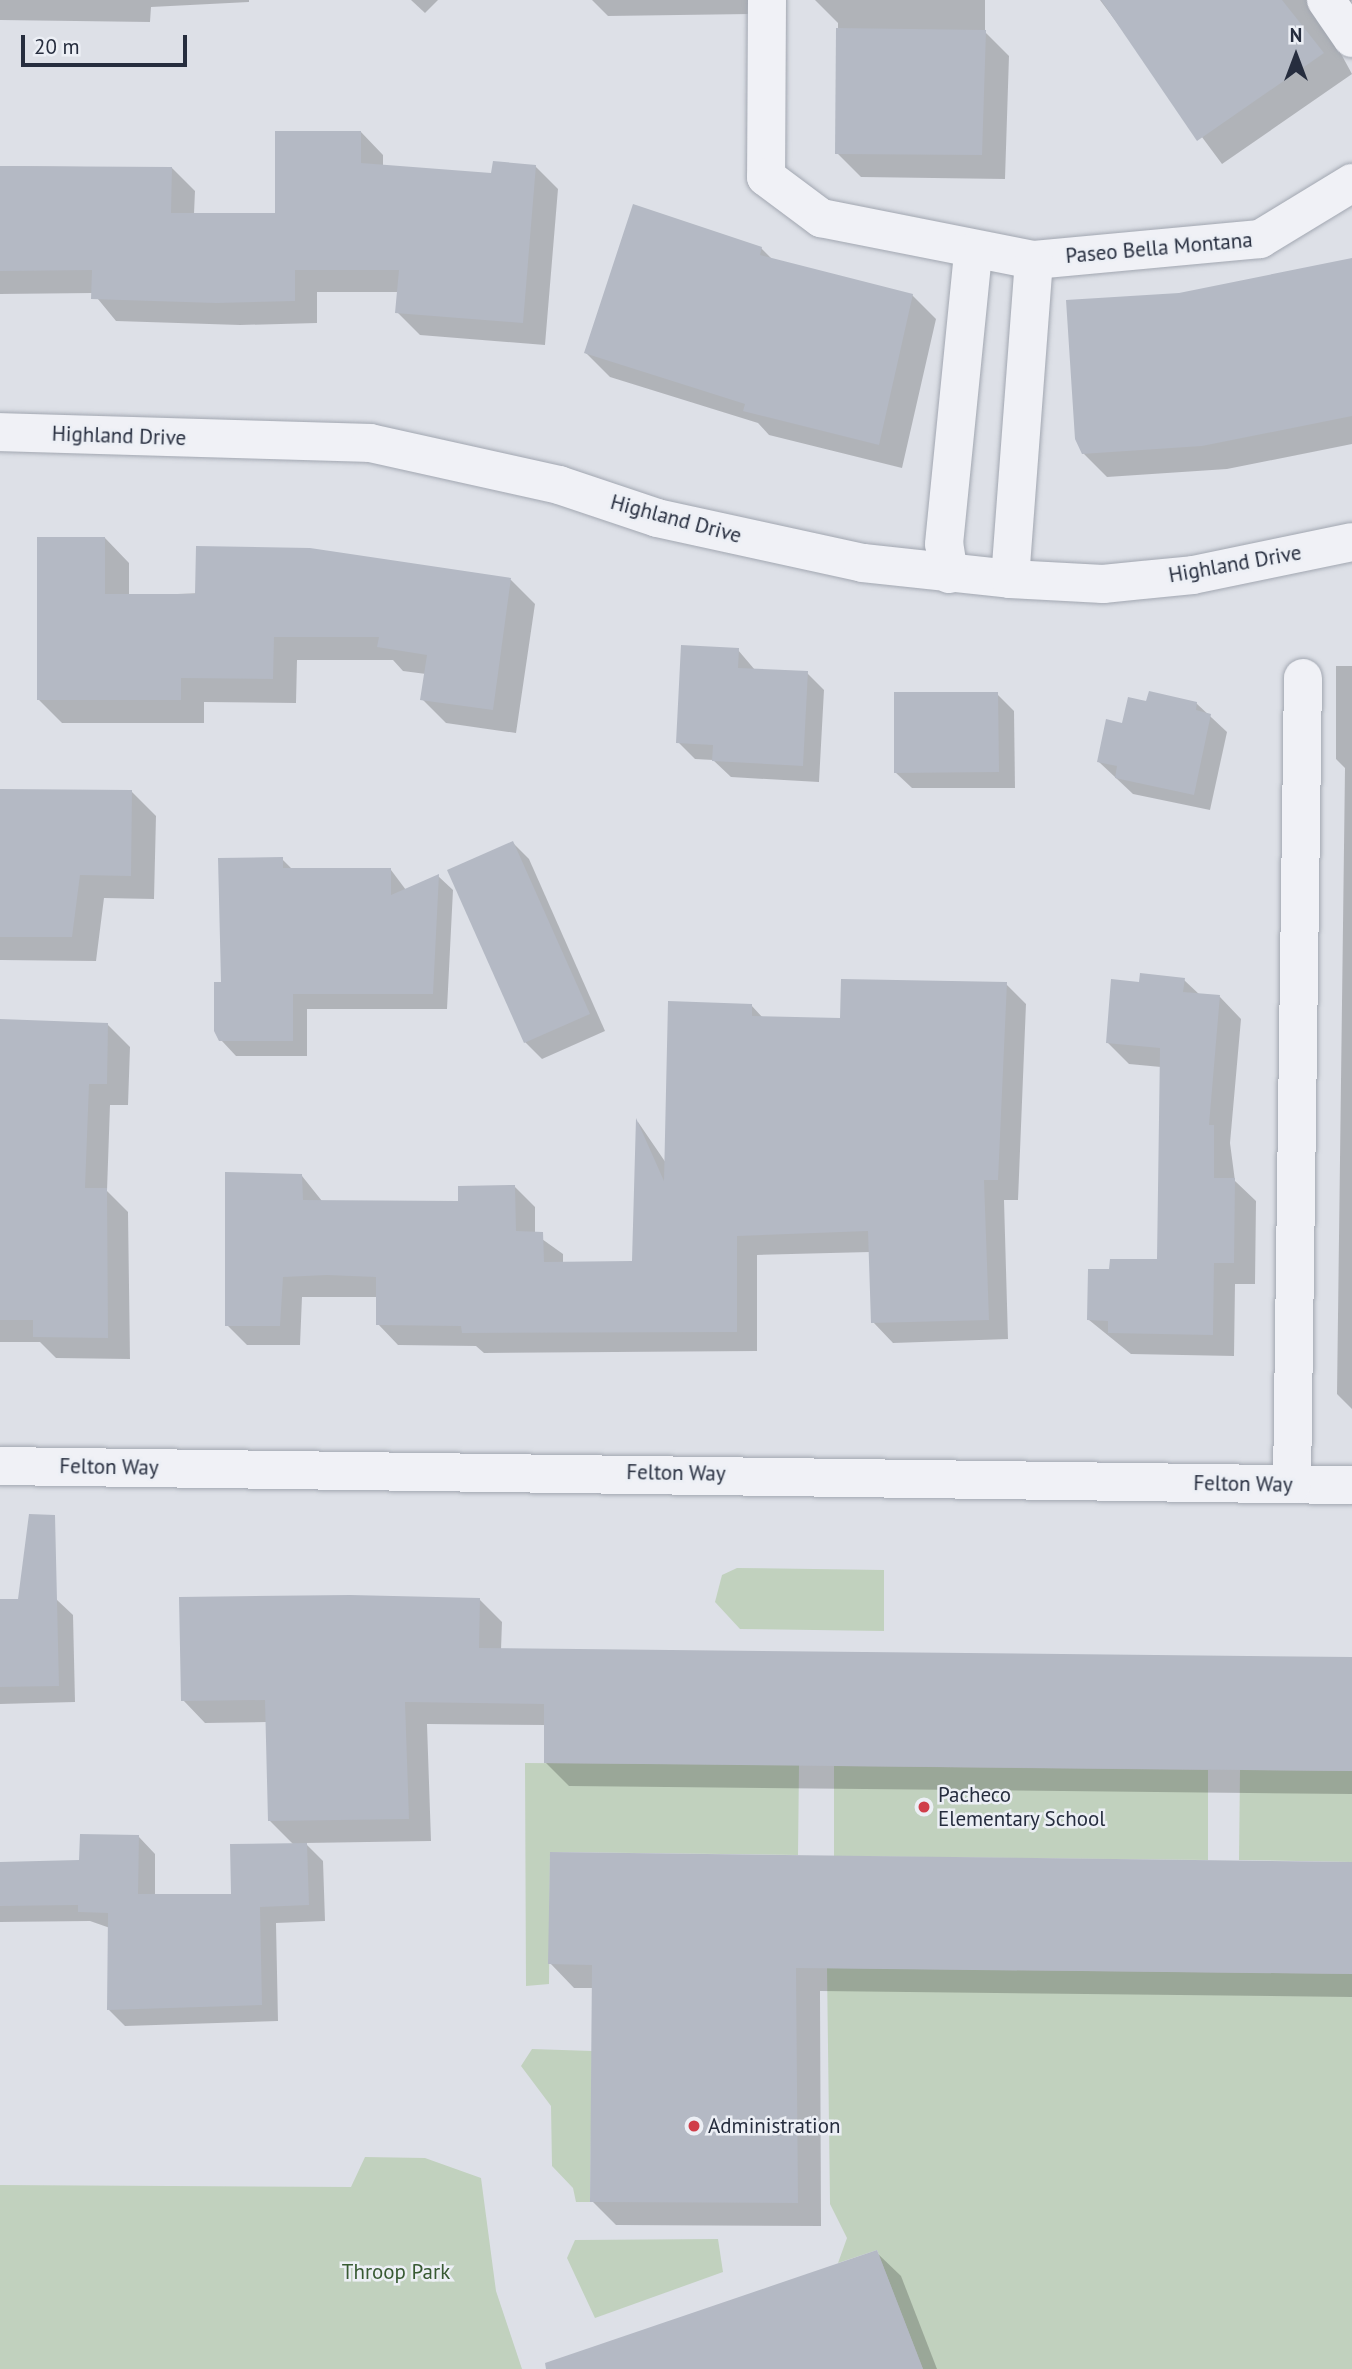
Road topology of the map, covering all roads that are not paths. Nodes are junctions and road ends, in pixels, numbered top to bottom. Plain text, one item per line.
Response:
1 (768, 0) edge
2 (1326, 0) edge
3 (1352, 38) edge
4 (1352, 183) edge
5 (973, 251) junction
6 (1034, 260) junction
7 (0, 432) edge
8 (1352, 542) edge
9 (949, 574) junction
10 (1010, 579) junction
11 (1303, 678) dead end
12 (0, 1466) edge
13 (1292, 1484) junction
14 (1352, 1485) edge

1 - 5 street, Paseo Bella Montana
2 - 3 street
4 - 6 street, Paseo Bella Montana
5 - 6 street, Paseo Bella Montana
5 - 9 street
6 - 10 street
7 - 9 street, Highland Drive
8 - 10 street, Highland Drive
9 - 10 street, Highland Drive
11 - 13 street
12 - 13 street, Felton Way
13 - 14 street, Felton Way

